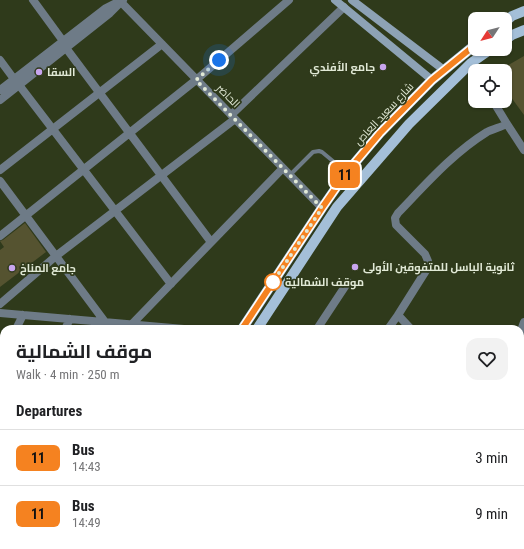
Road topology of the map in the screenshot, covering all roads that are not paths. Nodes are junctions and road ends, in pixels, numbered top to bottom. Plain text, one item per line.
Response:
1 (33, 0) edge
2 (289, 0) edge
3 (334, 0) edge
4 (352, 0) edge
5 (121, 1) edge
6 (344, 8) junction
7 (524, 11) edge
8 (512, 16) edge
9 (524, 30) edge
10 (512, 35) edge
11 (162, 44) junction
12 (65, 45) junction
13 (468, 51) edge
14 (485, 56) edge
15 (0, 60) edge
16 (476, 64) edge
17 (444, 70) junction
18 (468, 71) edge
19 (196, 80) junction
20 (432, 80) junction
21 (16, 82) junction
22 (0, 90) edge
23 (100, 92) junction
24 (0, 100) edge
25 (497, 108) edge
26 (233, 117) junction
27 (507, 124) junction
28 (52, 129) junction
29 (129, 132) junction
30 (524, 150) edge
31 (283, 168) junction
32 (83, 169) junction
33 (0, 170) edge
34 (347, 172) junction
35 (161, 175) junction
36 (290, 175) junction
37 (0, 181) edge
38 (322, 208) junction
39 (115, 211) junction
40 (26, 215) junction
41 (0, 236) edge
42 (211, 242) junction
43 (56, 256) junction
44 (348, 282) dead end
45 (171, 284) junction
46 (0, 304) edge
47 (0, 312) edge
48 (398, 314) junction
49 (23, 315) junction
50 (70, 319) junction
51 (107, 324) edge
52 (132, 324) junction
53 (18, 325) edge
54 (67, 325) edge
55 (142, 325) edge
56 (245, 325) edge
57 (260, 325) edge
58 (320, 325) edge
59 (391, 325) edge
60 (408, 325) edge

1 - 12 street
2 - 19 street
3 - 6 main road
4 - 17 main road
5 - 11 street, الحاضر
5 - 12 street
6 - 20 main road
6 - 26 street
7 - 8 main road
9 - 10 main road
11 - 19 street, الحاضر
11 - 23 street
12 - 21 street
12 - 23 street
13 - 17 main road, شارع سعيد العاص
14 - 16 main road
15 - 21 street
17 - 20 main road, شارع سعيد العاص
18 - 57 main road
19 - 26 street, الحاضر
19 - 29 street
20 - 34 main road, شارع سعيد العاص
21 - 22 street
21 - 24 street
21 - 28 street
23 - 28 street
23 - 29 street
25 - 27 street
26 - 31 street, الحاضر
26 - 35 street
27 - 30 street
27 - 48 street
28 - 32 street
28 - 33 street
29 - 32 street
29 - 35 street
31 - 36 street, الحاضر
31 - 42 street
32 - 39 street
32 - 40 street
34 - 36 lane
34 - 38 main road, شارع سعيد العاص
35 - 39 street
35 - 42 street
36 - 38 street, الحاضر
37 - 40 street
38 - 56 main road, شارع سعيد العاص
39 - 43 street
39 - 45 street
40 - 41 street
40 - 43 street
42 - 45 street
43 - 46 street
43 - 51 street
44 - 58 street
45 - 52 street
47 - 49 street
48 - 59 street
48 - 60 street
49 - 50 street
49 - 53 street
50 - 51 street
50 - 54 street
51 - 52 street
52 - 55 street

